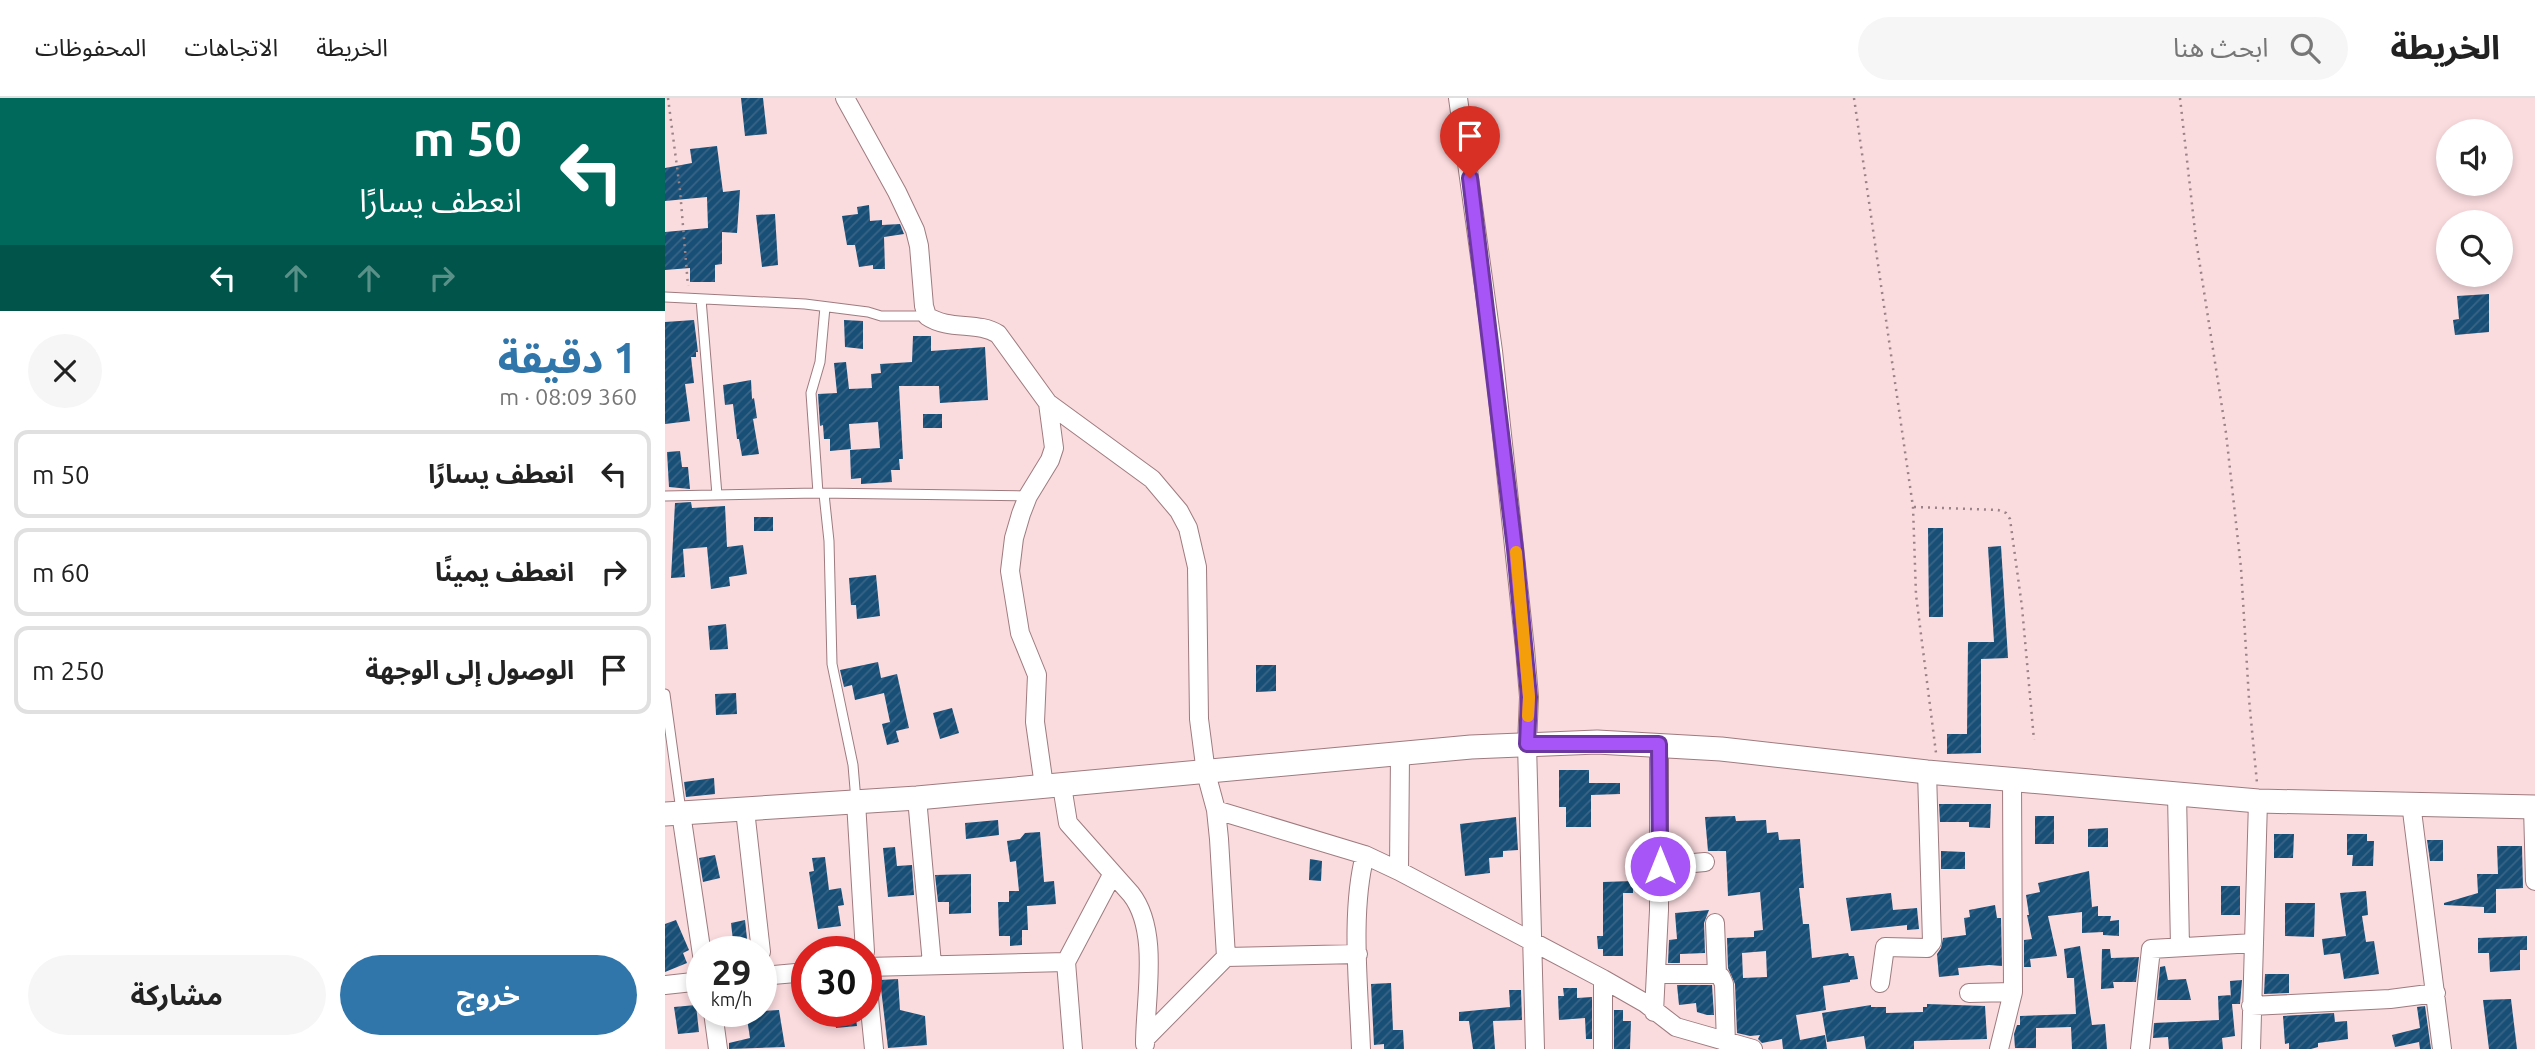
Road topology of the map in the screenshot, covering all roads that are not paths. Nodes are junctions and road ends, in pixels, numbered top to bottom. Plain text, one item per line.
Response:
1 (845, 98) edge
2 (1458, 98) edge
3 (665, 297) edge
4 (701, 299) junction
5 (825, 307) junction
6 (927, 316) junction
7 (1048, 403) junction
8 (821, 493) junction
9 (717, 495) junction
10 (665, 496) edge
11 (1028, 496) junction
12 (665, 694) edge
13 (1527, 744) junction
14 (1659, 744) junction
15 (1400, 754) junction
16 (1206, 772) junction
17 (1933, 773) junction
18 (2013, 780) junction
19 (1053, 786) junction
20 (2177, 794) junction
21 (917, 798) junction
22 (2258, 801) junction
23 (856, 802) junction
24 (2411, 803) junction
25 (2534, 807) edge
26 (745, 810) junction
27 (1216, 810) junction
28 (673, 814) edge
29 (1365, 855) junction
30 (1705, 862) dead end
31 (1660, 866) junction
32 (1399, 871) junction
33 (1112, 875) junction
34 (2535, 881) edge
35 (1715, 923) dead end
36 (698, 936) edge
37 (759, 936) edge
38 (864, 936) edge
39 (1533, 940) junction
40 (2253, 943) junction
41 (2180, 947) junction
42 (1358, 954) junction
43 (1226, 957) junction
44 (1066, 962) junction
45 (932, 964) junction
46 (882, 967) edge
47 (1717, 974) junction
48 (1657, 975) junction
49 (1604, 979) junction
50 (686, 983) edge
51 (1880, 983) dead end
52 (665, 985) edge
53 (2013, 992) junction
54 (1969, 993) dead end
55 (2436, 993) junction
56 (2251, 1006) junction
57 (1654, 1012) junction
58 (715, 1027) edge
59 (872, 1027) edge
60 (1702, 1042) edge
61 (1726, 1043) junction
62 (1145, 1044) edge
63 (718, 1049) edge
64 (874, 1049) edge
65 (1073, 1049) edge
66 (1361, 1049) edge
67 (1535, 1049) edge
68 (1604, 1049) edge
69 (1752, 1049) edge
70 (1999, 1049) edge
71 (2140, 1049) edge
72 (2251, 1049) edge
73 (2442, 1049) edge

1 - 6 street
2 - 13 street
3 - 4 lane
4 - 5 lane
4 - 9 lane
5 - 6 lane
5 - 8 lane
6 - 7 street
7 - 11 street
7 - 16 street
8 - 9 lane
8 - 11 lane
8 - 23 lane
9 - 10 lane
11 - 19 street
12 - 28 lane
13 - 14 street
13 - 15 street
13 - 39 street
14 - 17 street
14 - 31 street
15 - 16 street
15 - 32 street
16 - 19 street
16 - 27 street
17 - 18 street
17 - 51 street
18 - 20 street
18 - 53 street
19 - 21 street
19 - 33 street
20 - 22 street
20 - 41 street
21 - 23 street
21 - 45 street
22 - 24 street
22 - 40 street
23 - 26 street
23 - 38 street
24 - 25 street
24 - 55 street
25 - 34 street
26 - 28 street
26 - 37 street
27 - 29 street
27 - 43 street
28 - 36 street
29 - 32 street
29 - 42 street
30 - 31 street
31 - 48 street
32 - 39 street
33 - 44 street
33 - 62 street
35 - 47 street
39 - 49 street
39 - 67 street
40 - 41 street
40 - 56 street
41 - 71 street
42 - 43 street
42 - 66 street
43 - 62 street
44 - 45 street
44 - 65 street
45 - 46 street
47 - 48 street
47 - 61 street
48 - 57 street
49 - 57 street
49 - 68 street
50 - 52 street
53 - 54 street
53 - 70 street
55 - 56 street
55 - 73 street
56 - 72 street
57 - 60 street
58 - 63 street
59 - 64 street
60 - 61 street
61 - 69 street

